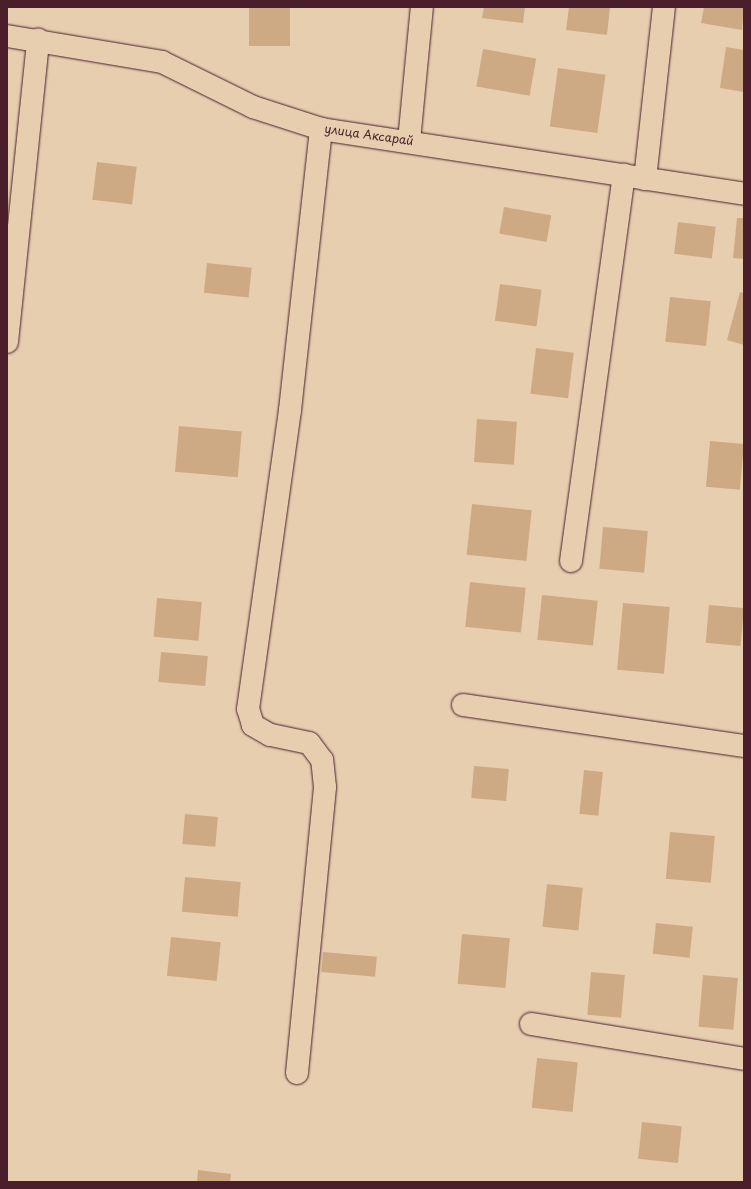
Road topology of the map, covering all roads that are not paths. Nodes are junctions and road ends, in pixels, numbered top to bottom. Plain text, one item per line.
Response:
1 (422, 7) edge
2 (664, 7) edge
3 (7, 36) edge
4 (38, 40) junction
5 (321, 129) junction
6 (409, 141) junction
7 (624, 175) junction
8 (645, 179) junction
9 (744, 194) edge
10 (7, 342) edge
11 (571, 561) dead end
12 (463, 705) dead end
13 (744, 746) edge
14 (531, 1024) dead end
15 (744, 1059) edge
16 (297, 1073) dead end

1 - 6 street
2 - 8 street
3 - 4 street, улица Аксарай
4 - 5 street, улица Аксарай
4 - 10 street
5 - 6 street, улица Аксарай
5 - 16 street
6 - 7 street, улица Аксарай
7 - 8 street, улица Аксарай
7 - 11 street
8 - 9 street, улица Аксарай
12 - 13 street
14 - 15 street

